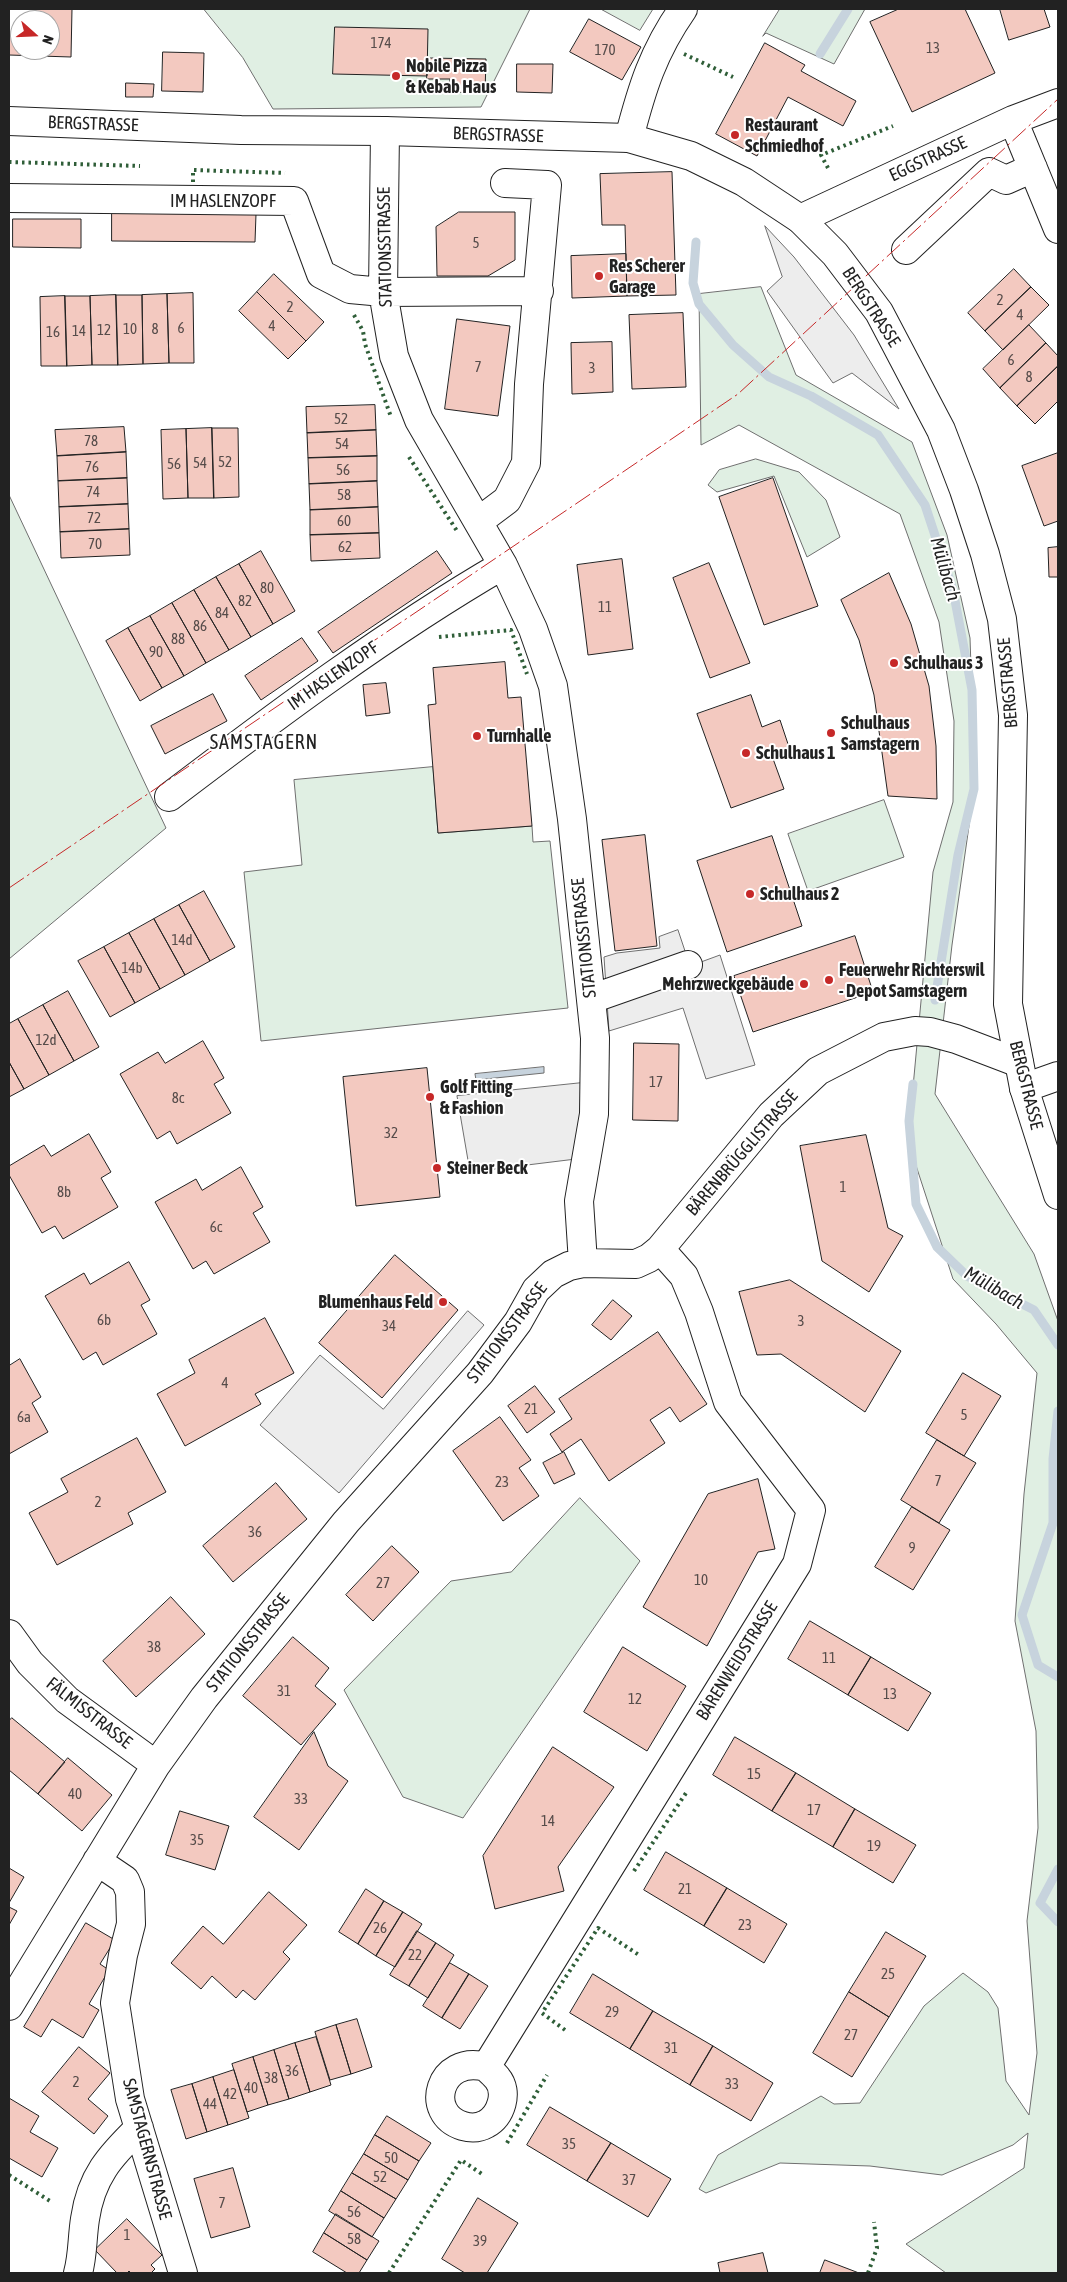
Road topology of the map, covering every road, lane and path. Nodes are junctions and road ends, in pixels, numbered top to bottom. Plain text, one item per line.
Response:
1 (683, 9) edge
2 (1058, 103) edge
3 (1013, 120) junction
4 (9, 121) edge
5 (385, 132) junction
6 (628, 138) junction
7 (1033, 168) junction
8 (505, 183) dead end
9 (9, 198) edge
10 (800, 219) junction
11 (1058, 229) edge
12 (906, 250) dead end
13 (539, 291) junction
14 (383, 292) junction
15 (479, 521) junction
16 (503, 565) junction
17 (169, 797) dead end
18 (688, 965) dead end
19 (591, 999) junction
20 (1021, 1076) junction
21 (1058, 1076) edge
22 (1058, 1195) edge
23 (660, 1249) junction
24 (583, 1264) junction
25 (9, 1634) edge
26 (156, 1765) junction
27 (97, 1861) junction
28 (9, 2006) edge
29 (486, 2067) dead end
30 (140, 2128) junction
31 (78, 2273) edge
32 (182, 2273) edge

1 - 6 street
2 - 3 street, EGGSTRASSE
3 - 7 street
3 - 10 street, EGGSTRASSE
4 - 5 street, BERGSTRASSE
5 - 6 street, BERGSTRASSE
5 - 14 street, STATIONSSTRASSE
6 - 10 street, BERGSTRASSE
7 - 11 street
7 - 12 street
8 - 13 street
9 - 14 street, IM HASLENZOPF
10 - 20 street, BERGSTRASSE
13 - 14 street
13 - 15 street
14 - 15 street, STATIONSSTRASSE
15 - 16 street, STATIONSSTRASSE
16 - 17 street, IM HASLENZOPF
16 - 19 street, STATIONSSTRASSE
18 - 19 street
19 - 24 street, STATIONSSTRASSE
20 - 21 street
20 - 22 street, BERGSTRASSE
20 - 23 street, BÄRENBRÜGGLISTRASSE
23 - 24 street, BÄRENBRÜGGLISTRASSE
23 - 29 street, BÄRENWEIDSTRASSE
24 - 26 street, STATIONSSTRASSE
25 - 26 street, FÄLMISSTRASSE
26 - 27 street, STATIONSSTRASSE
27 - 28 street, STATIONSSTRASSE
27 - 30 street, SAMSTAGERNSTRASSE
30 - 31 street
30 - 32 street, SAMSTAGERNSTRASSE

